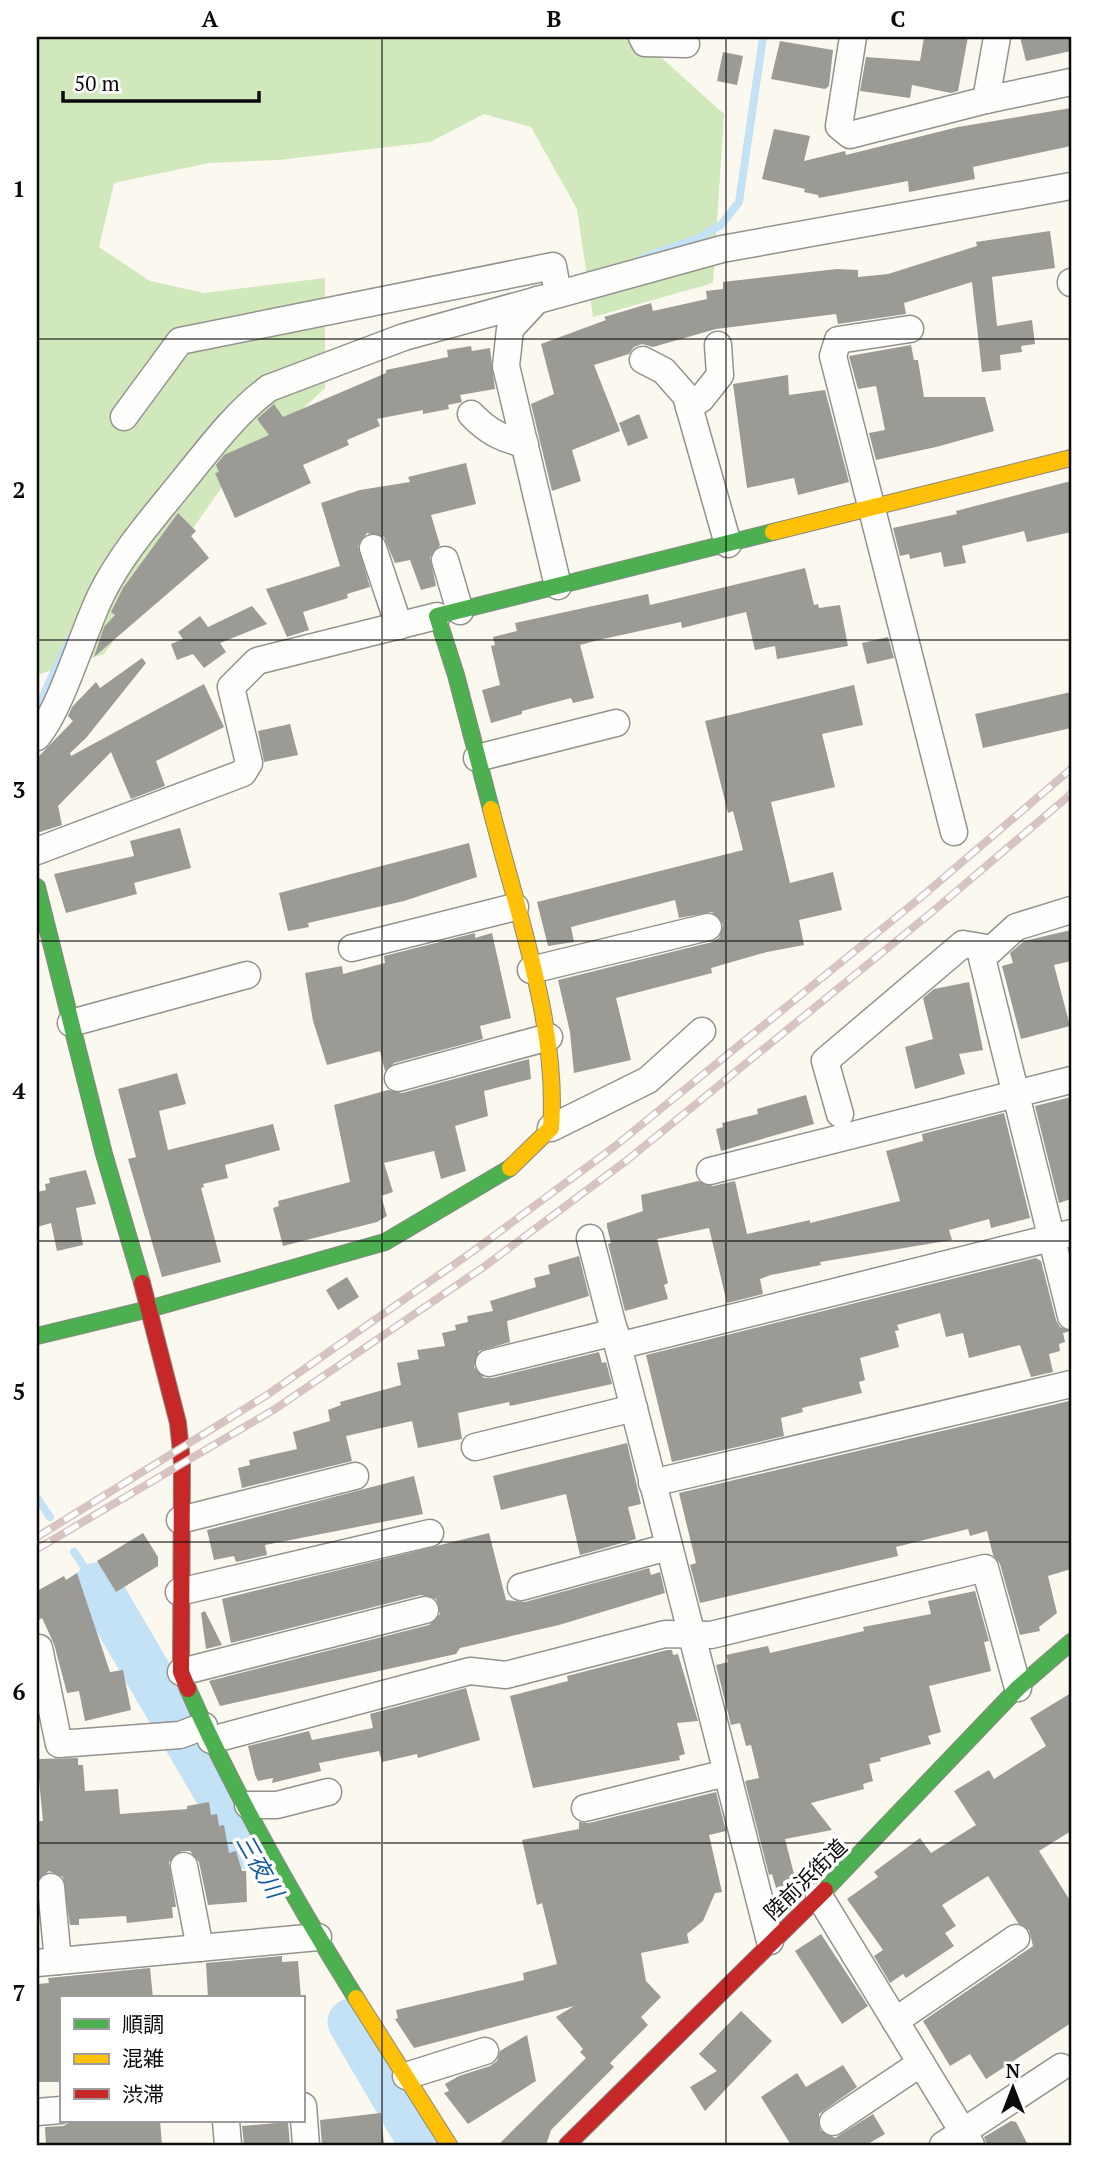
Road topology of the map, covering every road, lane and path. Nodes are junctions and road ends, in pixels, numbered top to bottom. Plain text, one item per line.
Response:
1 (642, 37) edge
2 (853, 37) edge
3 (997, 37) edge
4 (686, 44) dead end
5 (1071, 82) edge
6 (986, 100) junction
7 (1071, 186) edge
8 (547, 297) junction
9 (910, 329) dead end
10 (718, 345) dead end
11 (643, 360) dead end
12 (689, 407) junction
13 (471, 414) dead end
14 (124, 417) dead end
15 (524, 444) junction
16 (1071, 458) edge
17 (872, 508) junction
18 (728, 544) junction
19 (373, 548) dead end
20 (445, 560) dead end
21 (558, 586) junction
22 (449, 613) junction
23 (399, 626) junction
24 (616, 723) dead end
25 (37, 737) edge
26 (477, 758) junction
27 (954, 832) dead end
28 (37, 851) edge
29 (37, 887) edge
30 (515, 906) junction
31 (1071, 909) edge
32 (708, 926) dead end
33 (352, 948) dead end
34 (992, 949) junction
35 (531, 970) junction
36 (247, 975) dead end
37 (71, 1023) junction
38 (702, 1031) dead end
39 (549, 1037) junction
40 (398, 1078) dead end
41 (1071, 1080) edge
42 (1016, 1094) junction
43 (840, 1114) dead end
44 (551, 1128) junction
45 (710, 1171) dead end
46 (1061, 1236) edge
47 (590, 1238) dead end
48 (149, 1308) junction
49 (1071, 1316) edge
50 (37, 1336) edge
51 (617, 1339) junction
52 (489, 1363) dead end
53 (1071, 1384) edge
54 (634, 1408) junction
55 (475, 1447) dead end
56 (355, 1476) dead end
57 (652, 1483) junction
58 (180, 1520) junction
59 (430, 1533) dead end
60 (668, 1546) junction
61 (521, 1587) dead end
62 (179, 1592) junction
63 (425, 1610) dead end
64 (690, 1635) junction
65 (1070, 1646) edge
66 (39, 1648) dead end
67 (181, 1672) junction
68 (1018, 1688) junction
69 (207, 1733) junction
70 (726, 1773) junction
71 (328, 1792) dead end
72 (248, 1805) junction
73 (585, 1808) dead end
74 (184, 1866) dead end
75 (51, 1887) dead end
76 (820, 1896) junction
77 (318, 1937) junction
78 (1016, 1938) dead end
79 (770, 1941) junction
80 (200, 1948) junction
81 (47, 1962) edge
82 (895, 2021) junction
83 (485, 2051) dead end
84 (921, 2063) junction
85 (1061, 2067) dead end
86 (406, 2076) junction
87 (60, 2110) edge
88 (37, 2112) edge
89 (304, 2119) edge
90 (226, 2122) edge
91 (833, 2122) dead end
92 (959, 2141) edge
93 (228, 2145) edge
94 (306, 2145) edge
95 (449, 2145) edge
96 (567, 2145) edge

1 - 4 street
2 - 6 street
3 - 6 street
5 - 6 street
7 - 8 street
8 - 14 street
8 - 15 street
8 - 25 street
9 - 17 street
10 - 12 street
11 - 12 street
12 - 18 street
13 - 15 street
15 - 21 street
16 - 17 street
17 - 18 street
17 - 27 street
18 - 21 street
19 - 23 street
20 - 22 street
21 - 22 street
22 - 23 street
22 - 26 street
23 - 28 street
24 - 26 street
26 - 30 street
29 - 37 street
30 - 33 street
30 - 35 street
31 - 34 street
32 - 35 street
34 - 42 street
34 - 43 street
35 - 39 street
36 - 37 street
37 - 48 street
38 - 44 street
39 - 40 street
39 - 44 street
41 - 42 street
42 - 45 street
42 - 46 street
44 - 48 street
46 - 49 street
46 - 51 street
47 - 51 street
48 - 50 street
48 - 58 street
51 - 52 street
51 - 54 street
53 - 57 street
54 - 55 street
54 - 57 street
56 - 58 street
57 - 60 street
58 - 62 street
59 - 62 street
60 - 61 street
60 - 64 street
62 - 67 street
63 - 67 street
64 - 68 street
64 - 69 street
64 - 70 street
65 - 68 street, 陸前浜街道
66 - 69 street
67 - 69 street
68 - 76 street, 陸前浜街道
69 - 72 street
70 - 73 street
70 - 79 street
71 - 72 street
72 - 77 street
74 - 80 street
75 - 81 street
76 - 79 street, 陸前浜街道
76 - 82 street
77 - 80 street
77 - 86 street
78 - 82 street
79 - 96 street, 陸前浜街道
80 - 81 street
82 - 84 street
83 - 86 street
84 - 91 street
84 - 92 street
85 - 92 street
86 - 95 street
87 - 88 street
89 - 94 street
90 - 93 street

